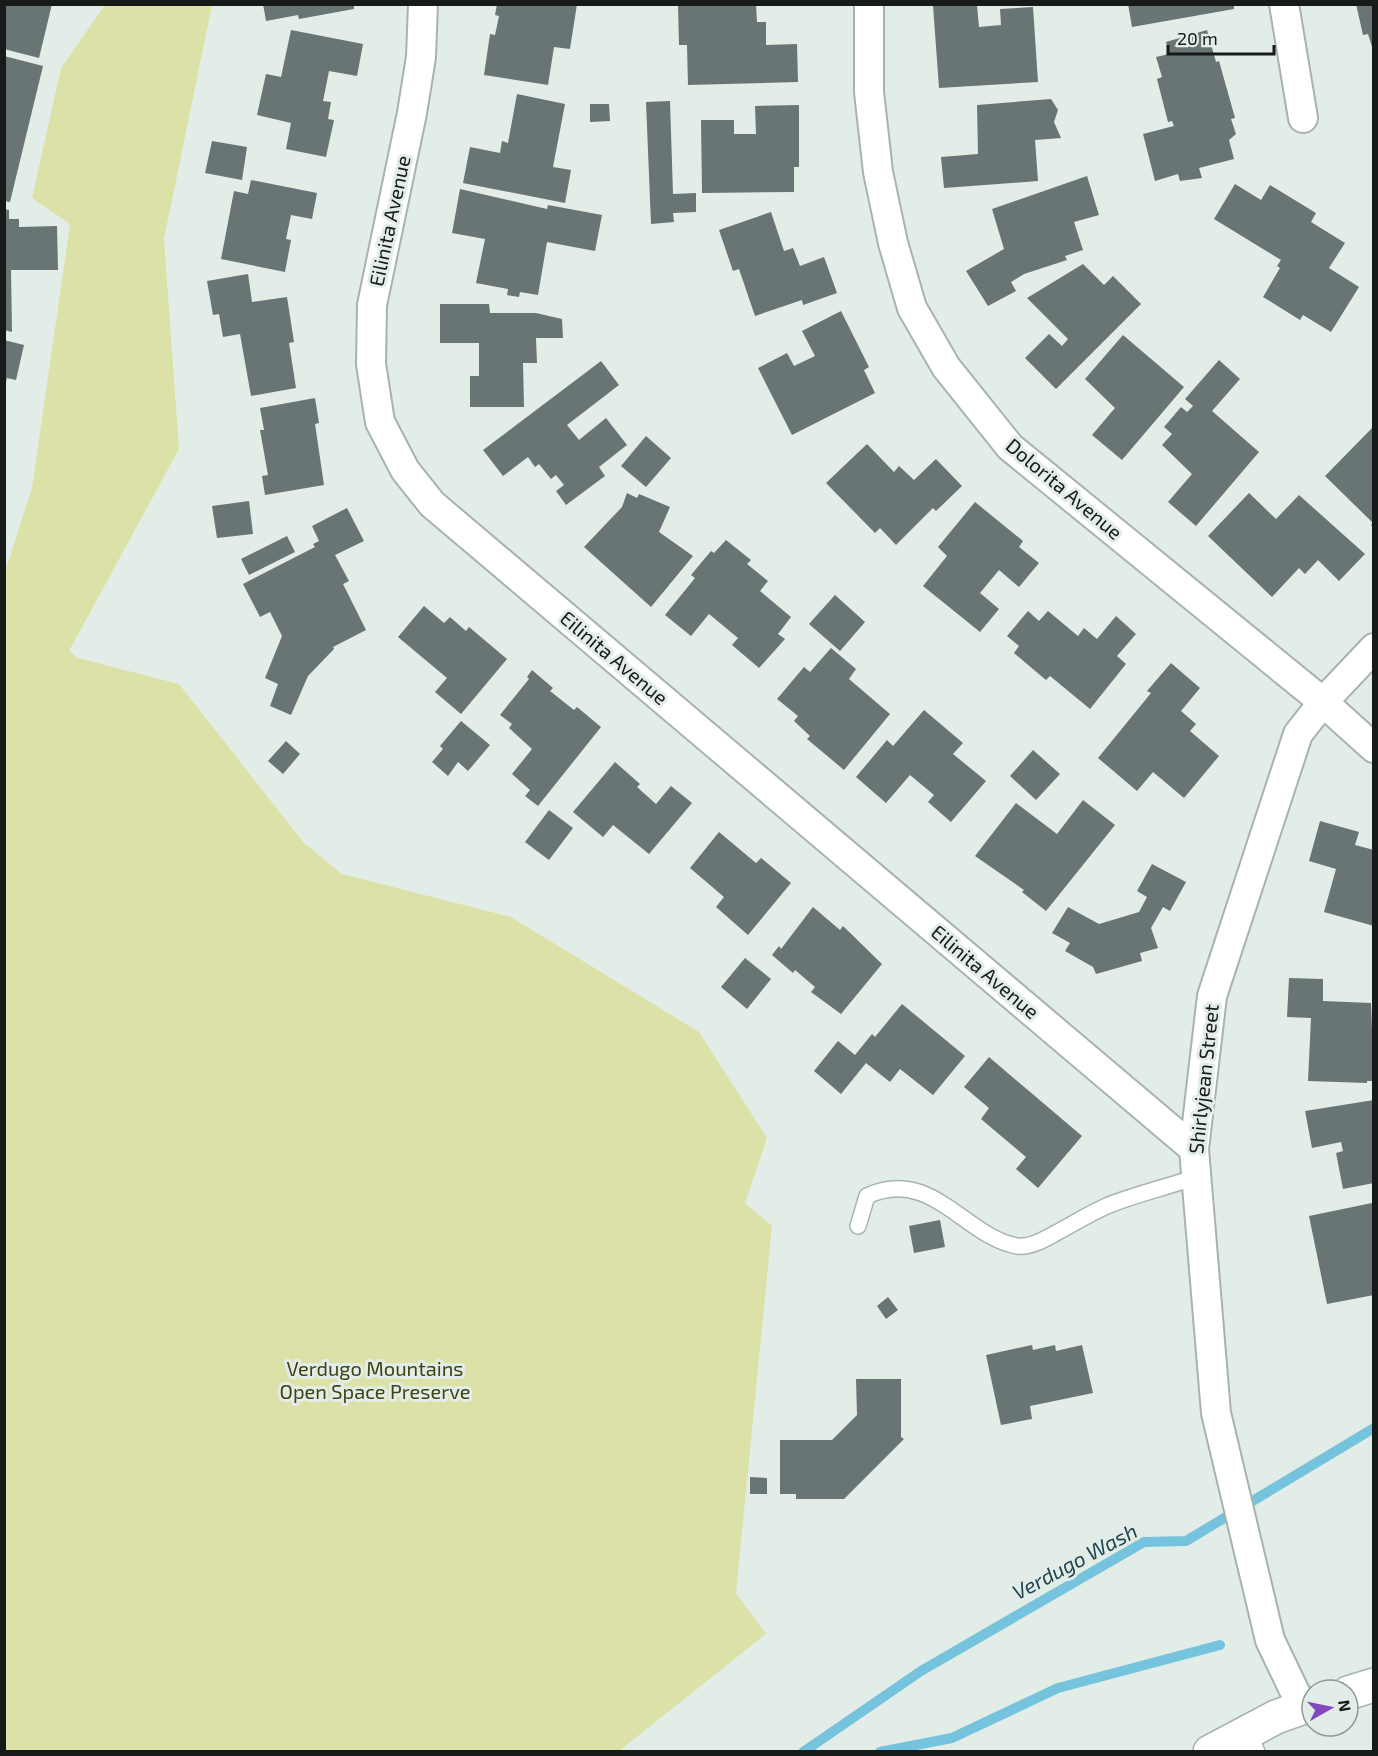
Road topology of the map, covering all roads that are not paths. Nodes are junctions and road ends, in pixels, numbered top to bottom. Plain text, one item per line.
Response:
1 (423, 4) edge
2 (869, 4) edge
3 (1284, 4) edge
4 (1303, 118) dead end
5 (1374, 648) edge
6 (1323, 702) junction
7 (1374, 748) edge
8 (1194, 1149) junction
9 (1196, 1177) junction
10 (858, 1226) dead end
11 (1300, 1693) edge
12 (1300, 1710) edge
13 (1253, 1742) edge
14 (1210, 1752) edge

1 - 8 street, Eilinita Avenue
2 - 6 street, Dolorita Avenue
3 - 4 street
5 - 6 street, Shirlyjean Street
6 - 7 street, Dolorita Avenue
6 - 8 street, Shirlyjean Street
8 - 9 street, Shirlyjean Street
9 - 10 lane
9 - 11 street, Shirlyjean Street
12 - 13 main road
13 - 14 main road

